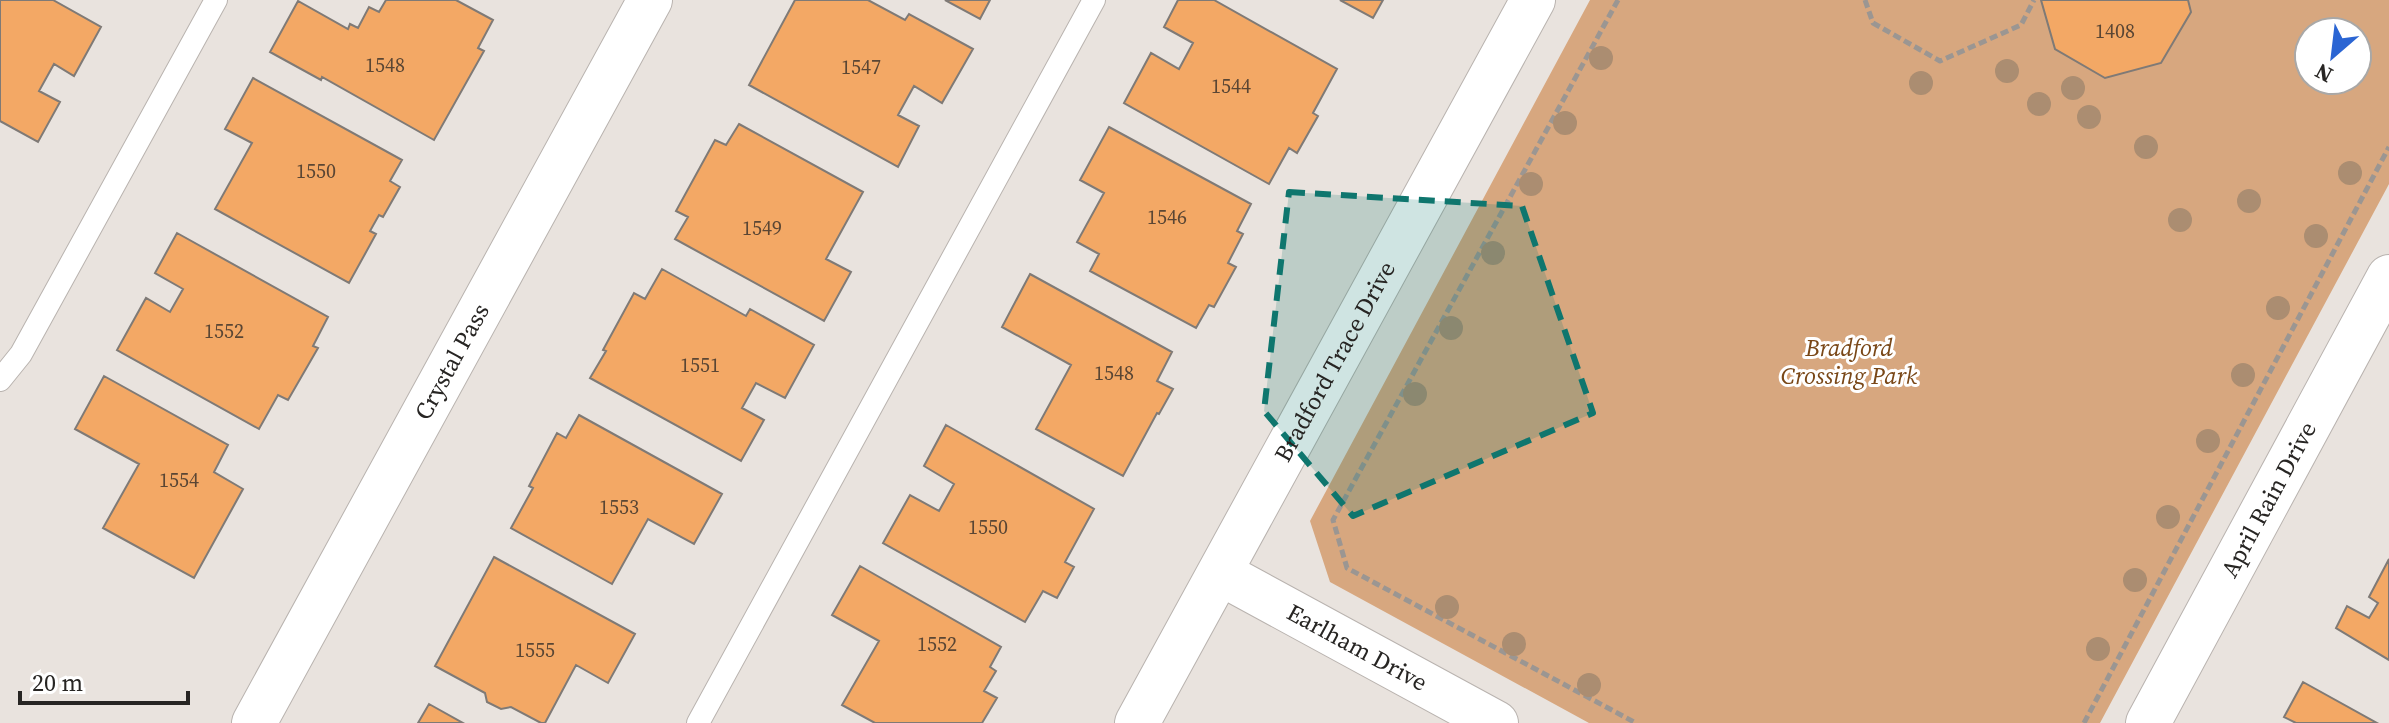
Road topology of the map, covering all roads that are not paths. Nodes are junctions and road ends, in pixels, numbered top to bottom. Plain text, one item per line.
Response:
1 (216, 0) edge
2 (650, 0) edge
3 (1094, 0) edge
4 (1533, 0) edge
5 (2389, 277) edge
6 (0, 380) edge
7 (1220, 573) junction
8 (254, 723) edge
9 (698, 723) edge
10 (1137, 723) edge
11 (1496, 723) edge
12 (2148, 723) edge

1 - 6 lane
2 - 8 street, Crystal Pass
3 - 9 lane
4 - 7 street, Bradford Trace Drive
5 - 12 street, April Rain Drive
7 - 10 street, Bradford Trace Drive
7 - 11 street, Earlham Drive

